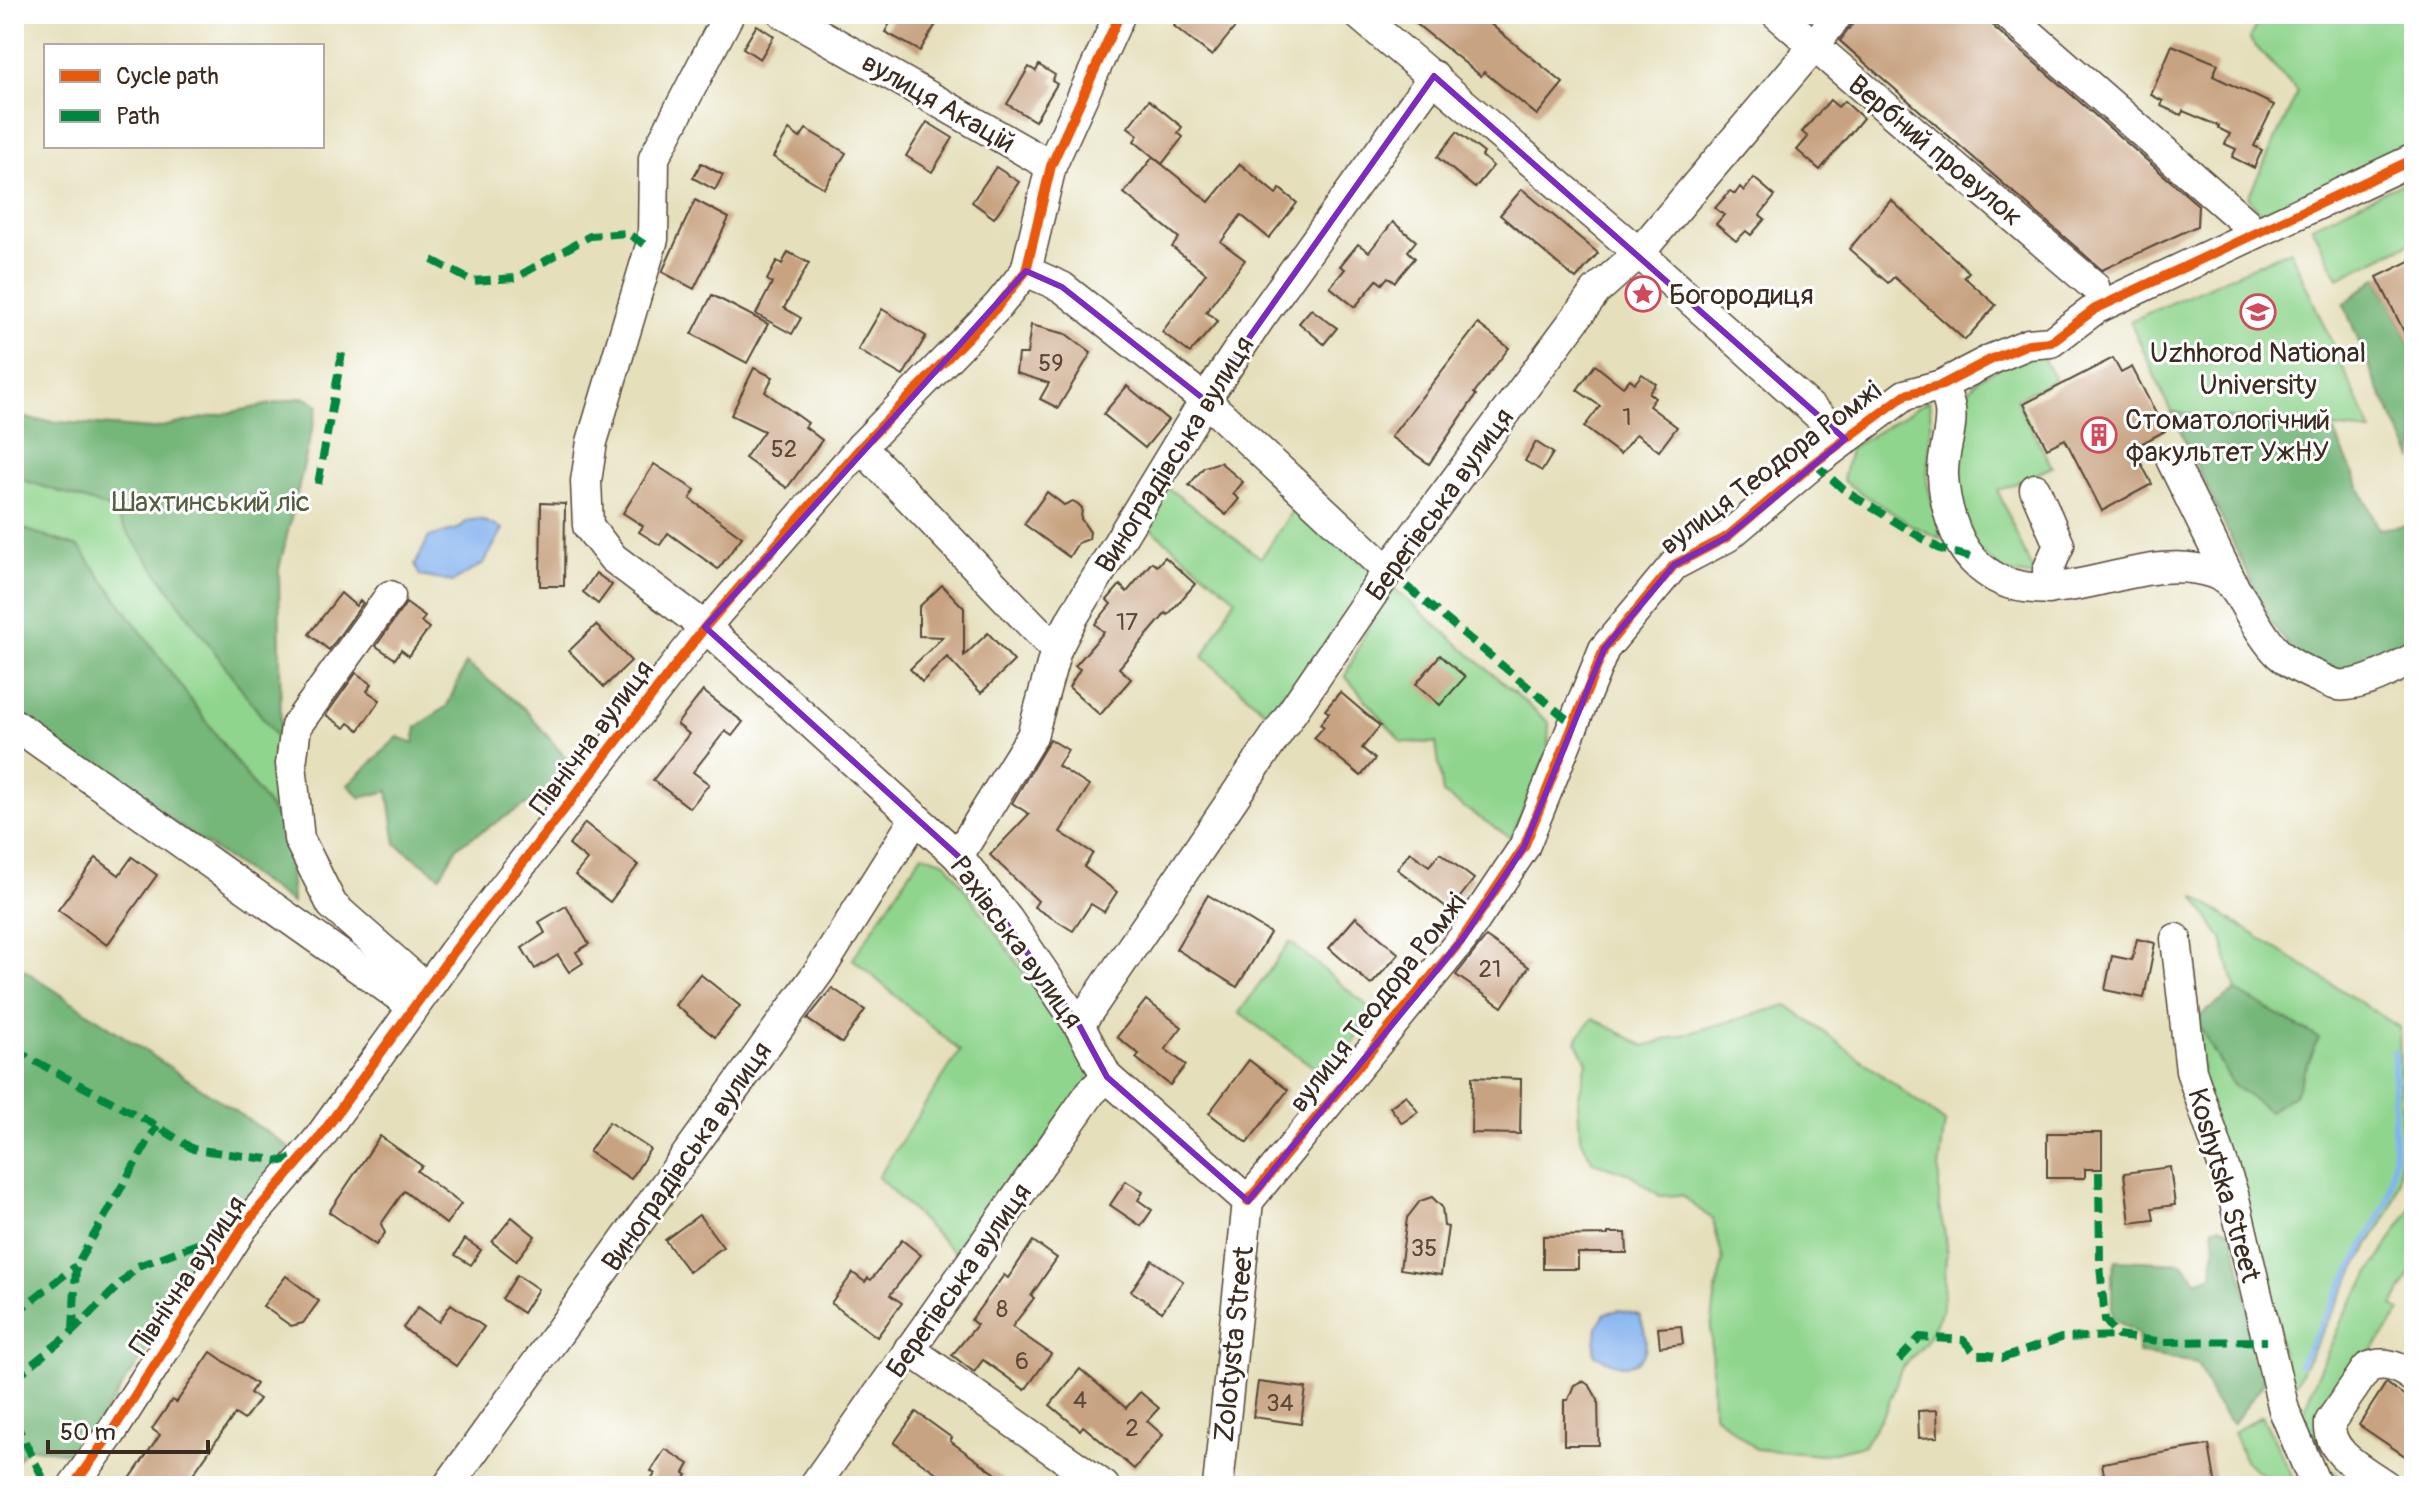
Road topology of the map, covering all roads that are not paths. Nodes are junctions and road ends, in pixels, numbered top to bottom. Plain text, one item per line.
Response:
1 (729, 14) edge
2 (784, 14) edge
3 (1120, 14) edge
4 (1358, 14) edge
5 (1777, 14) edge
6 (1838, 14) edge
7 (2007, 14) edge
8 (1814, 46) junction
9 (1434, 76) junction
10 (2414, 159) edge
11 (1051, 166) junction
12 (2245, 222) dead end
13 (1639, 253) junction
14 (1026, 271) junction
15 (2094, 286) dead end
16 (1942, 385) junction
17 (1205, 400) junction
18 (1845, 439) junction
19 (861, 447) junction
20 (2172, 461) dead end
21 (2035, 489) dead end
22 (1388, 571) junction
23 (2233, 585) junction
24 (2049, 589) junction
25 (390, 596) dead end
26 (705, 627) junction
27 (1056, 650) junction
28 (2414, 658) edge
29 (14, 724) edge
30 (915, 819) junction
31 (958, 856) junction
32 (2176, 939) dead end
33 (420, 998) junction
34 (1079, 1025) junction
35 (1107, 1077) junction
36 (1248, 1201) junction
37 (909, 1349) junction
38 (2414, 1378) edge
39 (73, 1486) edge
40 (448, 1486) edge
41 (814, 1486) edge
42 (1104, 1486) edge
43 (1218, 1486) edge
44 (2316, 1486) edge
45 (2386, 1486) edge

1 - 26 street, Рахівська вулиця
2 - 11 street, вулиця Акацій
3 - 11 street, Північна вулиця
4 - 9 street
5 - 8 street, Вербний провулок
6 - 8 street, Берегівська вулиця
7 - 12 street
8 - 13 street, Берегівська вулиця
8 - 15 street, Вербний провулок
9 - 13 street
9 - 17 street, Виноградівська вулиця
10 - 16 street, вулиця Теодора Ромжі
11 - 14 street, Північна вулиця
13 - 18 street
13 - 22 street, Берегівська вулиця
14 - 17 street
14 - 19 street, Північна вулиця
16 - 18 street, вулиця Теодора Ромжі
16 - 24 street
17 - 22 street
17 - 27 street, Виноградівська вулиця
18 - 36 street, вулиця Теодора Ромжі
19 - 26 street, Північна вулиця
19 - 27 street
20 - 23 street
21 - 24 street
22 - 34 street, Берегівська вулиця
23 - 24 street
23 - 28 street
25 - 33 street
26 - 30 street, Рахівська вулиця
26 - 33 street, Північна вулиця
27 - 31 street, Виноградівська вулиця
29 - 33 street
30 - 31 street, Рахівська вулиця
30 - 40 street, Виноградівська вулиця
31 - 34 street, Рахівська вулиця
32 - 44 street, Koshytska Street
33 - 39 street, Північна вулиця
34 - 35 street, Рахівська вулиця
35 - 36 street, Рахівська вулиця
35 - 37 street, Берегівська вулиця
36 - 43 street, Zolotysta Street
37 - 41 street, Берегівська вулиця
37 - 42 street
38 - 45 street

